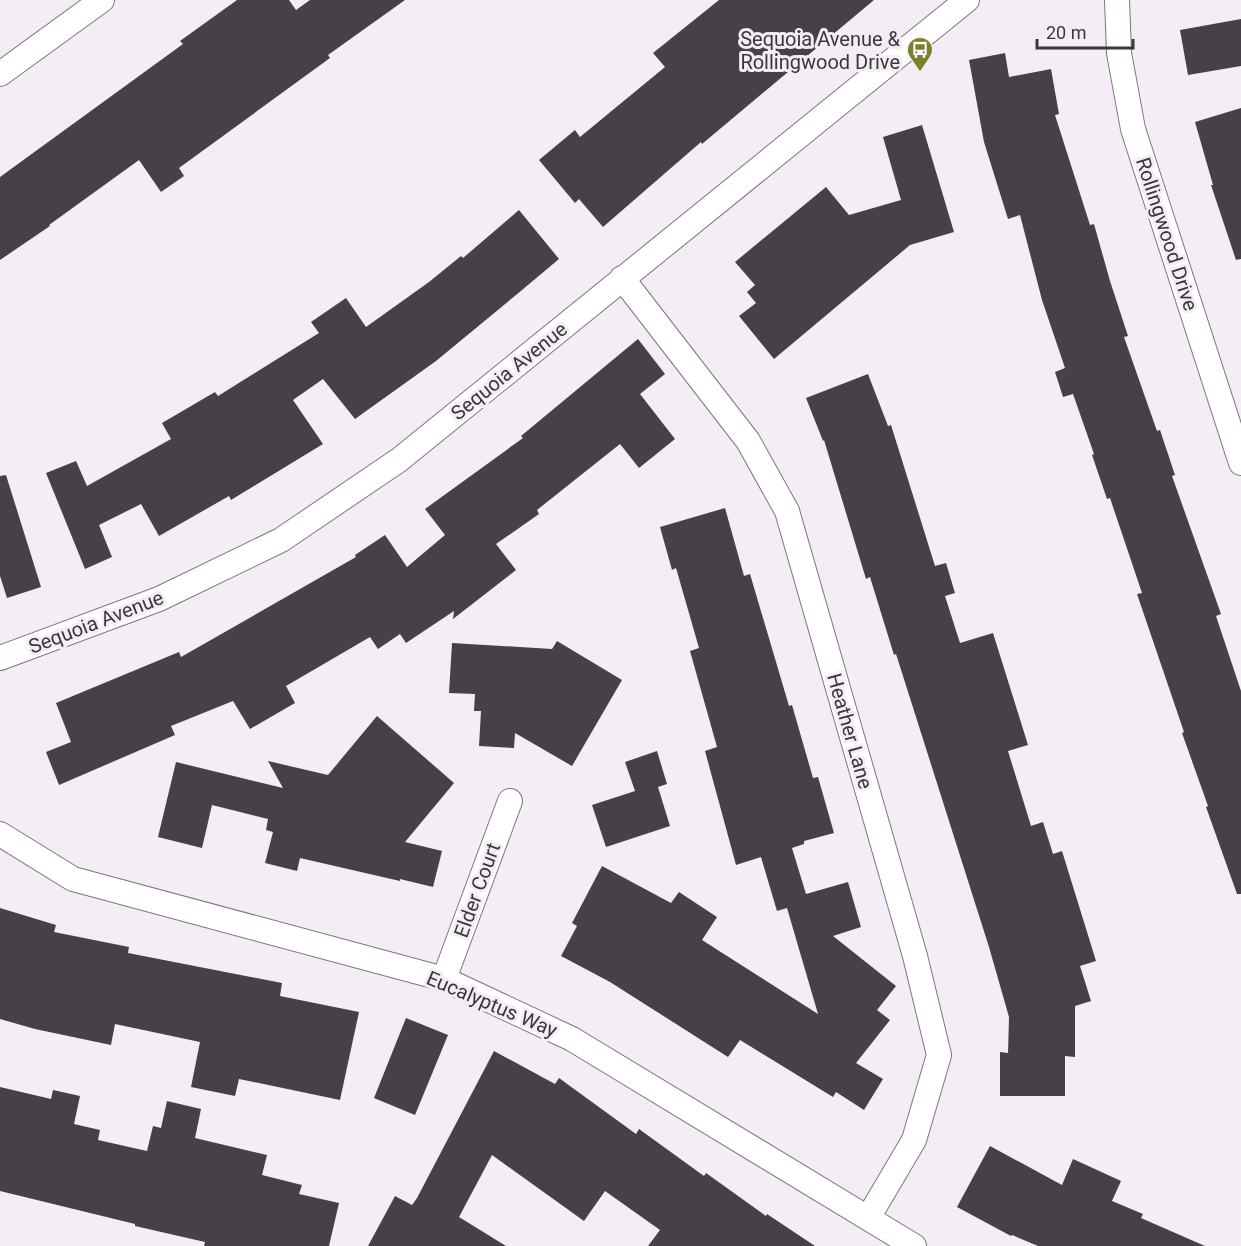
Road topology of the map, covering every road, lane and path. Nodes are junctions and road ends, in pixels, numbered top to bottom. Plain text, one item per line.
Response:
1 (102, 0) edge
2 (967, 0) edge
3 (1117, 0) edge
4 (0, 74) edge
5 (622, 278) junction
6 (1241, 463) edge
7 (0, 658) edge
8 (510, 801) dead end
9 (0, 834) edge
10 (444, 979) junction
11 (868, 1218) junction
12 (914, 1246) edge

1 - 4 street
2 - 5 street, Sequoia Avenue
3 - 6 street, Rollingwood Drive
5 - 7 street, Sequoia Avenue
5 - 11 street, Heather Lane
8 - 10 street, Elder Court
9 - 10 street, Eucalyptus Way
10 - 11 street, Eucalyptus Way
11 - 12 street, Eucalyptus Way

